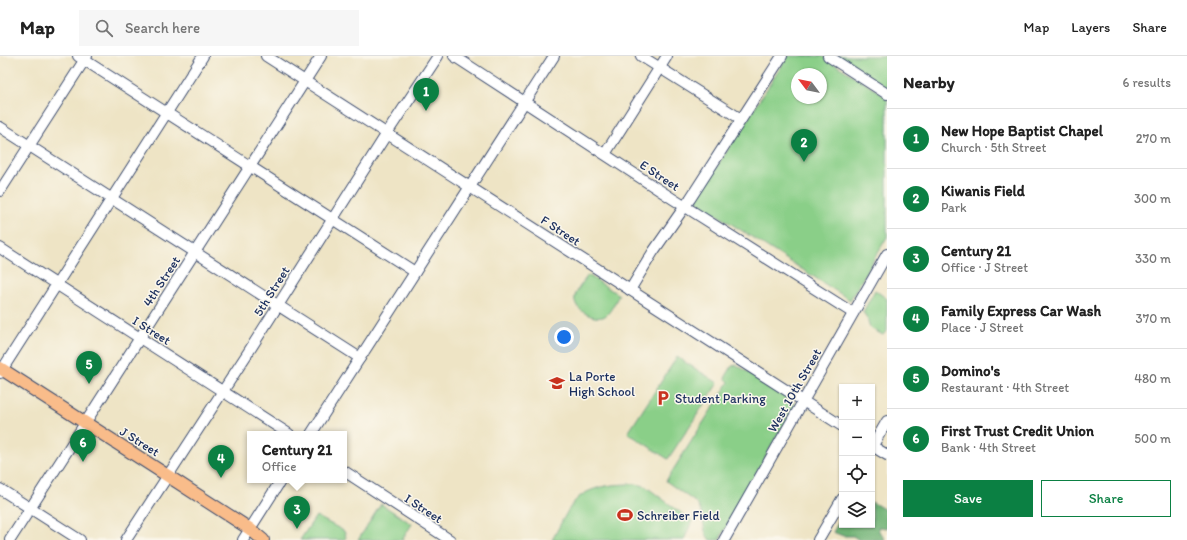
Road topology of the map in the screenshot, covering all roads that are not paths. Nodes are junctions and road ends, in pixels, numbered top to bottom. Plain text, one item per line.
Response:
1 (203, 56) edge
2 (266, 56) edge
3 (321, 56) edge
4 (438, 56) edge
5 (454, 56) edge
6 (554, 56) edge
7 (641, 56) edge
8 (667, 56) edge
9 (782, 56) edge
10 (828, 56) edge
11 (83, 58) edge
12 (660, 68) junction
13 (304, 81) junction
14 (887, 94) edge
15 (525, 102) junction
16 (166, 113) junction
17 (741, 119) junction
18 (0, 127) edge
19 (387, 134) junction
20 (29, 145) junction
21 (605, 154) junction
22 (250, 166) junction
23 (470, 187) junction
24 (0, 191) edge
25 (112, 198) junction
26 (685, 206) junction
27 (332, 219) junction
28 (0, 248) edge
29 (195, 252) junction
30 (887, 254) edge
31 (415, 272) junction
32 (57, 284) junction
33 (630, 290) junction
34 (278, 305) junction
35 (853, 313) junction
36 (139, 337) junction
37 (360, 358) junction
38 (1, 370) edge
39 (223, 390) junction
40 (803, 400) junction
41 (887, 421) edge
42 (85, 423) junction
43 (839, 424) edge
44 (284, 431) edge
45 (313, 431) edge
46 (875, 441) edge
47 (875, 448) edge
48 (887, 455) edge
49 (347, 473) edge
50 (168, 476) junction
51 (279, 483) edge
52 (0, 489) edge
53 (839, 504) edge
54 (30, 508) junction
55 (250, 529) junction
56 (10, 540) edge
57 (80, 540) edge
58 (126, 540) edge
59 (243, 540) edge
60 (263, 540) edge
61 (450, 540) edge
62 (724, 540) edge
63 (818, 540) edge

1 - 16 street
2 - 13 street, F Street
3 - 13 street, 4th Street
4 - 19 street, 5th Street
5 - 15 street, E Street
6 - 15 street
7 - 12 street
8 - 12 street
9 - 17 street
10 - 14 street
11 - 16 street
11 - 20 street
12 - 17 street
12 - 21 street
13 - 19 street, F Street
13 - 22 street, 4th Street
15 - 21 street, E Street
15 - 23 street
16 - 22 street
16 - 25 street
17 - 26 street
18 - 20 street
19 - 23 street, F Street
19 - 27 street, 5th Street
20 - 24 street
20 - 25 street
21 - 26 street, E Street
22 - 27 street
22 - 29 street, 4th Street
23 - 31 street
23 - 33 street, F Street
25 - 29 street
25 - 32 street
26 - 33 street
26 - 35 street, E Street
27 - 31 street
27 - 34 street, 5th Street
28 - 32 street, I Street
29 - 34 street
29 - 36 street, 4th Street
30 - 35 street, West 10th Street
31 - 37 street
32 - 36 street, I Street
32 - 38 street
33 - 40 street, F Street
34 - 37 street
34 - 39 street, 5th Street
35 - 40 street, West 10th Street
36 - 39 street, I Street
36 - 42 street, 4th Street
37 - 45 street
38 - 42 main road, J Street
39 - 44 street, I Street
39 - 50 street, 5th Street
40 - 43 street, F Street
40 - 62 street, West 10th Street
41 - 46 street
42 - 50 main road, J Street
42 - 54 street, 4th Street
47 - 48 street
49 - 61 street, I Street
50 - 55 main road, J Street
50 - 58 street, 5th Street
51 - 55 street
52 - 54 street
53 - 63 street
54 - 56 street, 4th Street
54 - 57 street
55 - 59 street
55 - 60 main road, J Street

